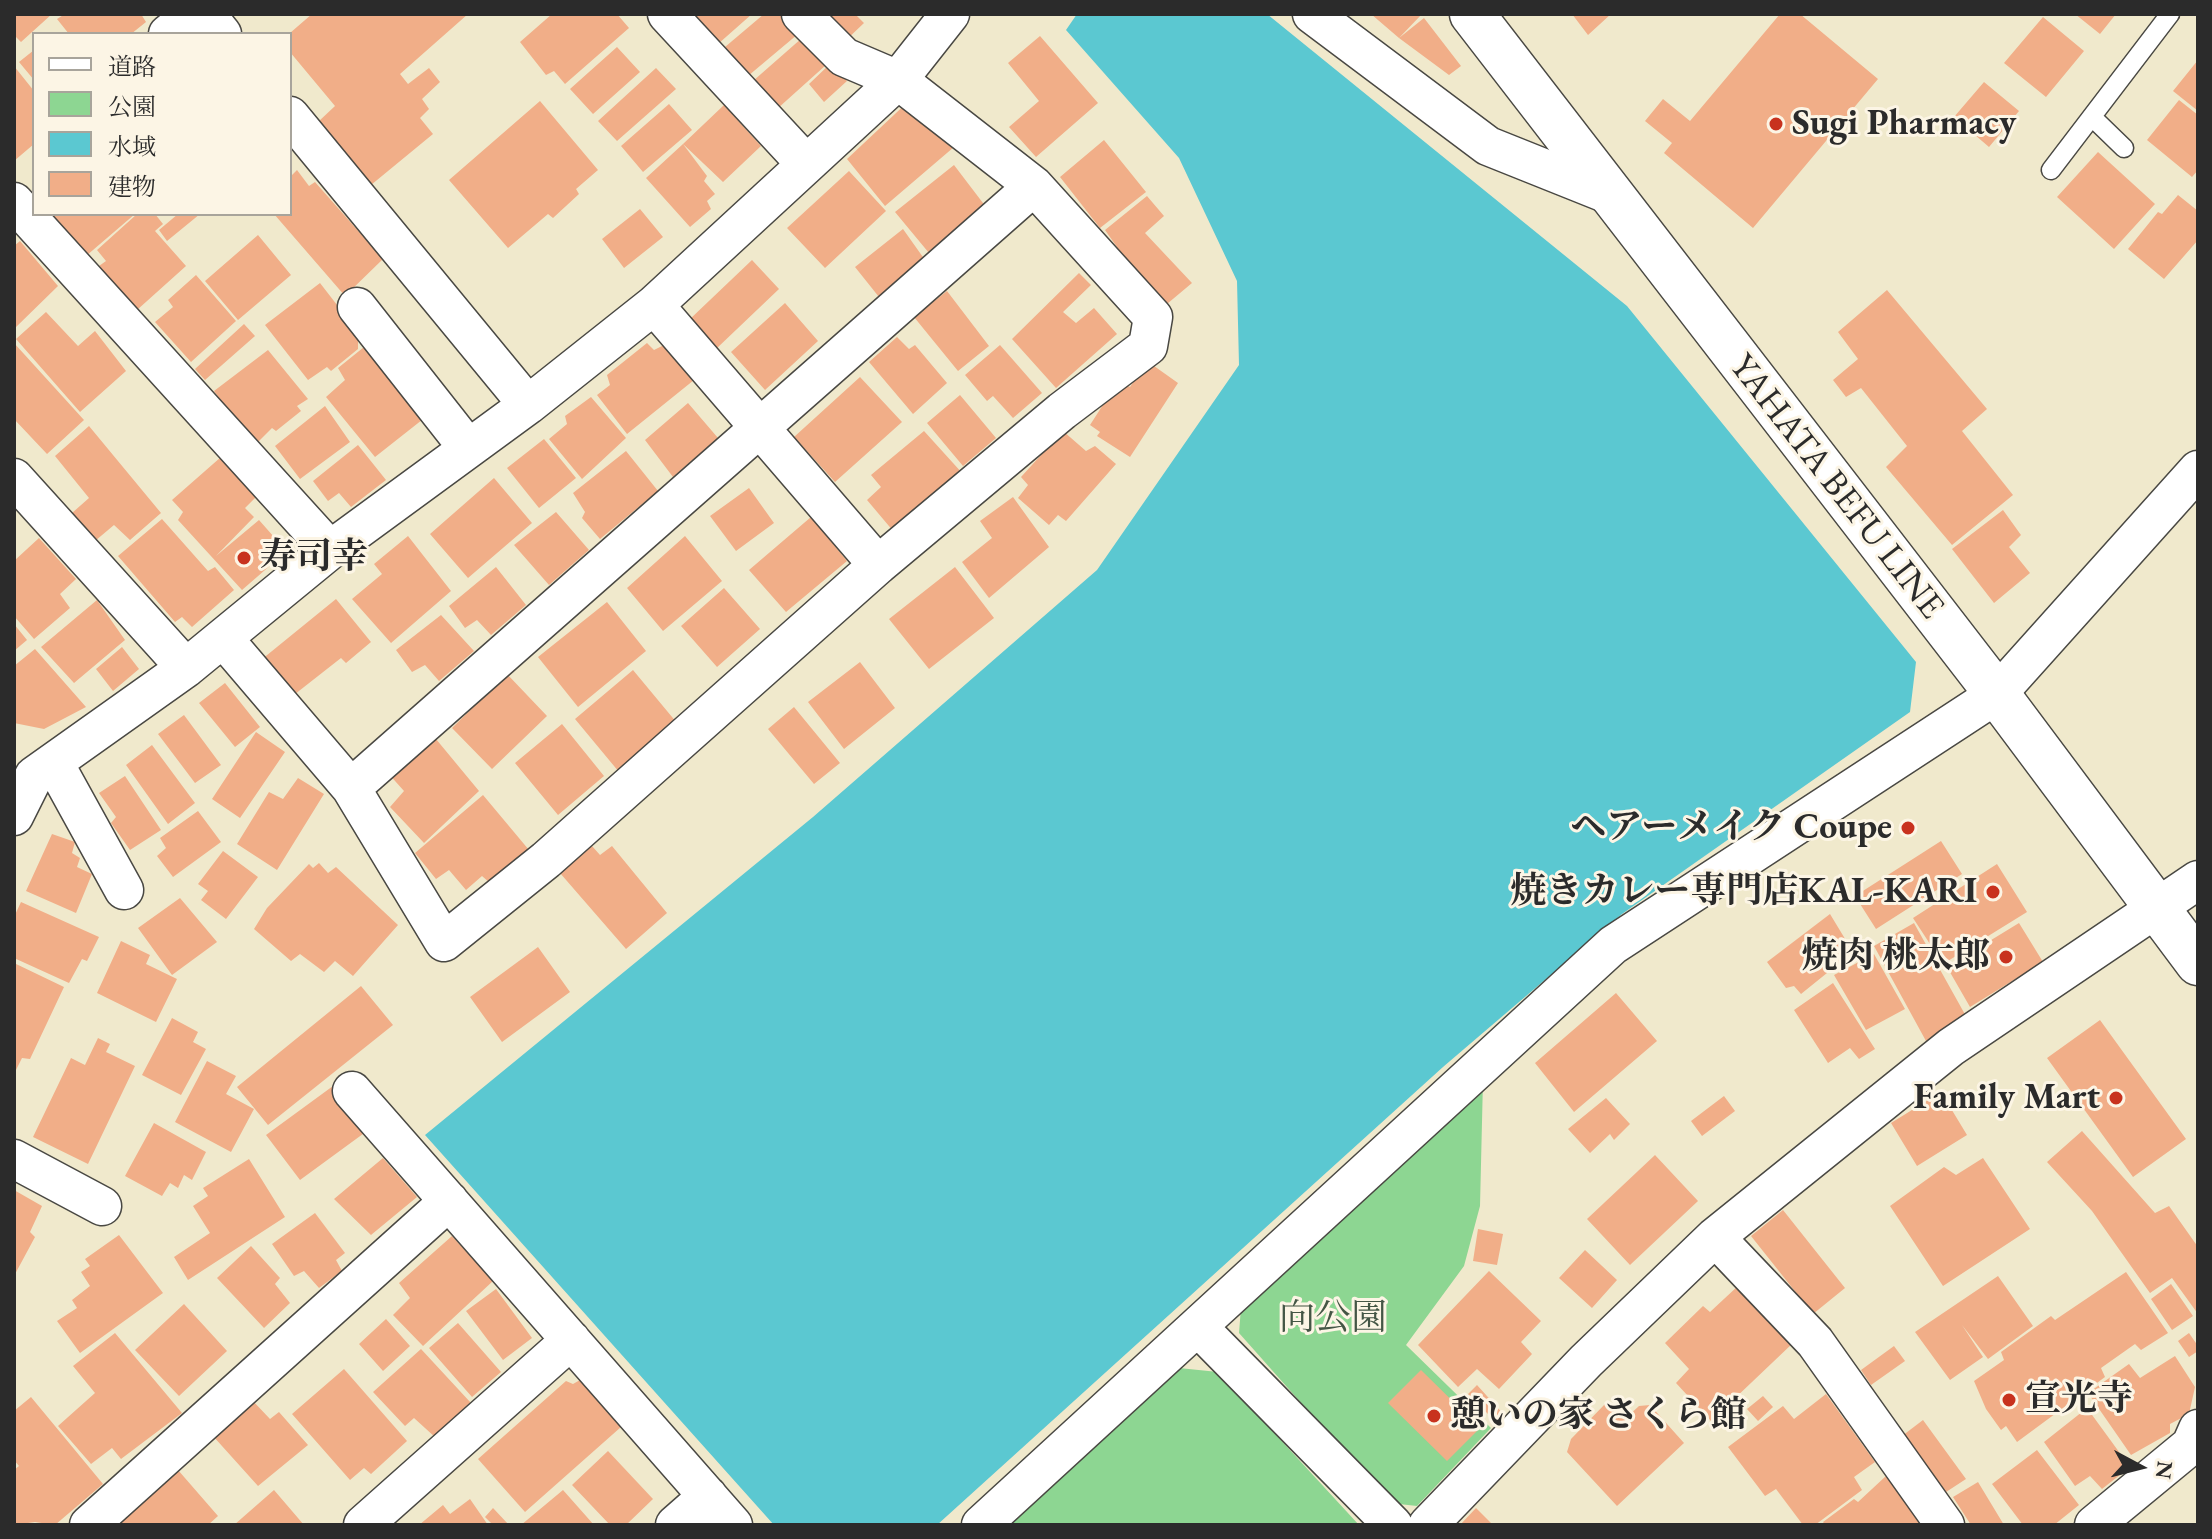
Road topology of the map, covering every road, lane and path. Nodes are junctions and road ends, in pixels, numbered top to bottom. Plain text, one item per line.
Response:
1 (193, 14) edge
2 (206, 14) edge
3 (667, 14) edge
4 (801, 14) edge
5 (950, 14) edge
6 (1312, 14) edge
7 (1473, 14) edge
8 (2170, 14) edge
9 (170, 32) edge
10 (220, 32) edge
11 (898, 80) junction
12 (2092, 117) junction
13 (292, 118) edge
14 (2124, 148) dead end
15 (806, 164) junction
16 (2051, 170) dead end
17 (1034, 186) junction
18 (1608, 194) junction
19 (14, 202) edge
20 (654, 305) junction
21 (357, 307) dead end
22 (528, 405) junction
23 (761, 429) junction
24 (468, 448) junction
25 (2198, 470) edge
26 (14, 478) edge
27 (330, 550) junction
28 (878, 565) junction
29 (223, 638) junction
30 (186, 668) junction
31 (1997, 694) junction
32 (34, 765) edge
33 (351, 788) junction
34 (14, 816) edge
35 (2198, 880) edge
36 (124, 890) dead end
37 (2157, 909) junction
38 (2198, 963) edge
39 (352, 1091) dead end
40 (14, 1159) edge
41 (449, 1201) junction
42 (102, 1206) dead end
43 (1715, 1237) junction
44 (1199, 1328) junction
45 (571, 1340) junction
46 (2198, 1429) edge
47 (708, 1496) junction
48 (89, 1525) edge
49 (363, 1525) edge
50 (675, 1525) edge
51 (733, 1525) edge
52 (981, 1525) edge
53 (1393, 1525) edge
54 (1428, 1525) edge
55 (1945, 1525) edge
56 (2094, 1525) edge

1 - 9 street
2 - 10 street
3 - 15 street
4 - 11 street
5 - 11 street
6 - 18 street
7 - 18 main road, YAHATA BEFU LINE
8 - 12 lane
11 - 15 street
11 - 17 street
12 - 14 lane
12 - 16 lane
13 - 22 street
15 - 20 street
17 - 23 street
17 - 28 street
18 - 31 main road, YAHATA BEFU LINE
19 - 27 street
20 - 22 street
20 - 23 street
21 - 24 street
22 - 24 street
23 - 28 street
23 - 33 street
24 - 27 street
25 - 31 street
26 - 30 street
27 - 29 street
28 - 33 street
29 - 30 street
29 - 33 street
30 - 32 street
31 - 37 main road, YAHATA BEFU LINE
31 - 44 street
32 - 34 street
32 - 36 street
35 - 37 street
37 - 38 main road, YAHATA BEFU LINE
37 - 43 street
39 - 41 street
40 - 42 street
41 - 45 street
41 - 48 street
43 - 54 street
43 - 55 street
44 - 52 street
44 - 53 street
45 - 47 street
45 - 49 street
46 - 56 street
47 - 50 street
47 - 51 street

